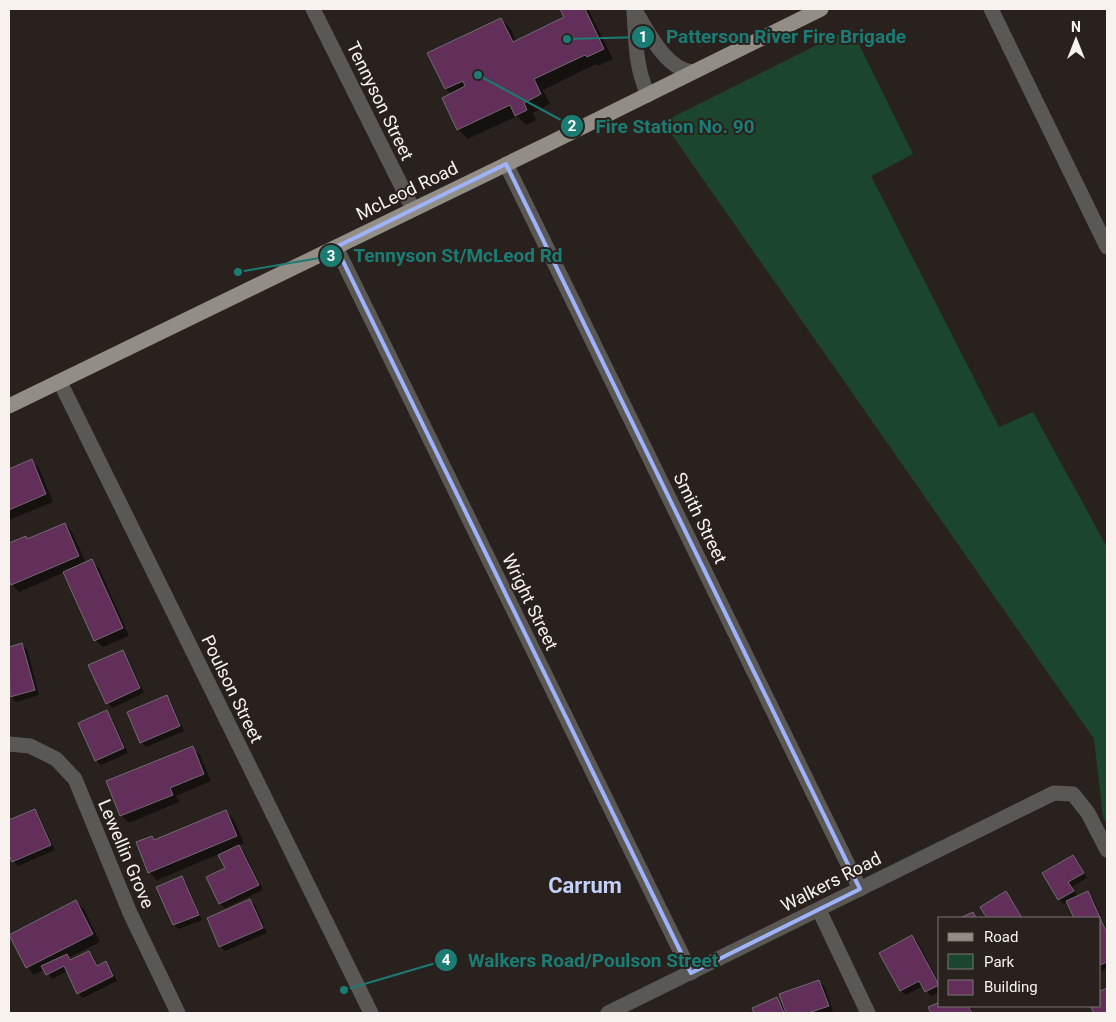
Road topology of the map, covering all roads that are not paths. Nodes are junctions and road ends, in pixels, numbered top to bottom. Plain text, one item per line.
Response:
1 (313, 9) edge
2 (634, 9) edge
3 (821, 9) edge
4 (991, 9) edge
5 (693, 72) junction
6 (648, 94) junction
7 (506, 164) junction
8 (414, 209) junction
9 (336, 247) junction
10 (1107, 247) edge
11 (60, 382) junction
12 (9, 406) edge
13 (9, 744) edge
14 (1107, 850) edge
15 (860, 889) junction
16 (819, 910) junction
17 (691, 973) junction
18 (178, 1013) edge
19 (371, 1013) edge
20 (608, 1013) edge
21 (868, 1013) edge

1 - 8 street, Tennyson Street
2 - 5 street
2 - 6 street
3 - 5 main road, McLeod Road
4 - 10 street
5 - 6 main road, McLeod Road
6 - 7 main road, McLeod Road
7 - 8 main road, McLeod Road
7 - 15 street, Smith Street
8 - 9 main road, McLeod Road
9 - 11 main road, McLeod Road
9 - 17 street, Wright Street
11 - 12 main road, McLeod Road
11 - 19 street, Poulson Street
13 - 18 street, Lewellin Grove
14 - 15 street, Walkers Road
15 - 16 street, Walkers Road
16 - 17 street, Walkers Road
16 - 21 street
17 - 20 street, Walkers Road

